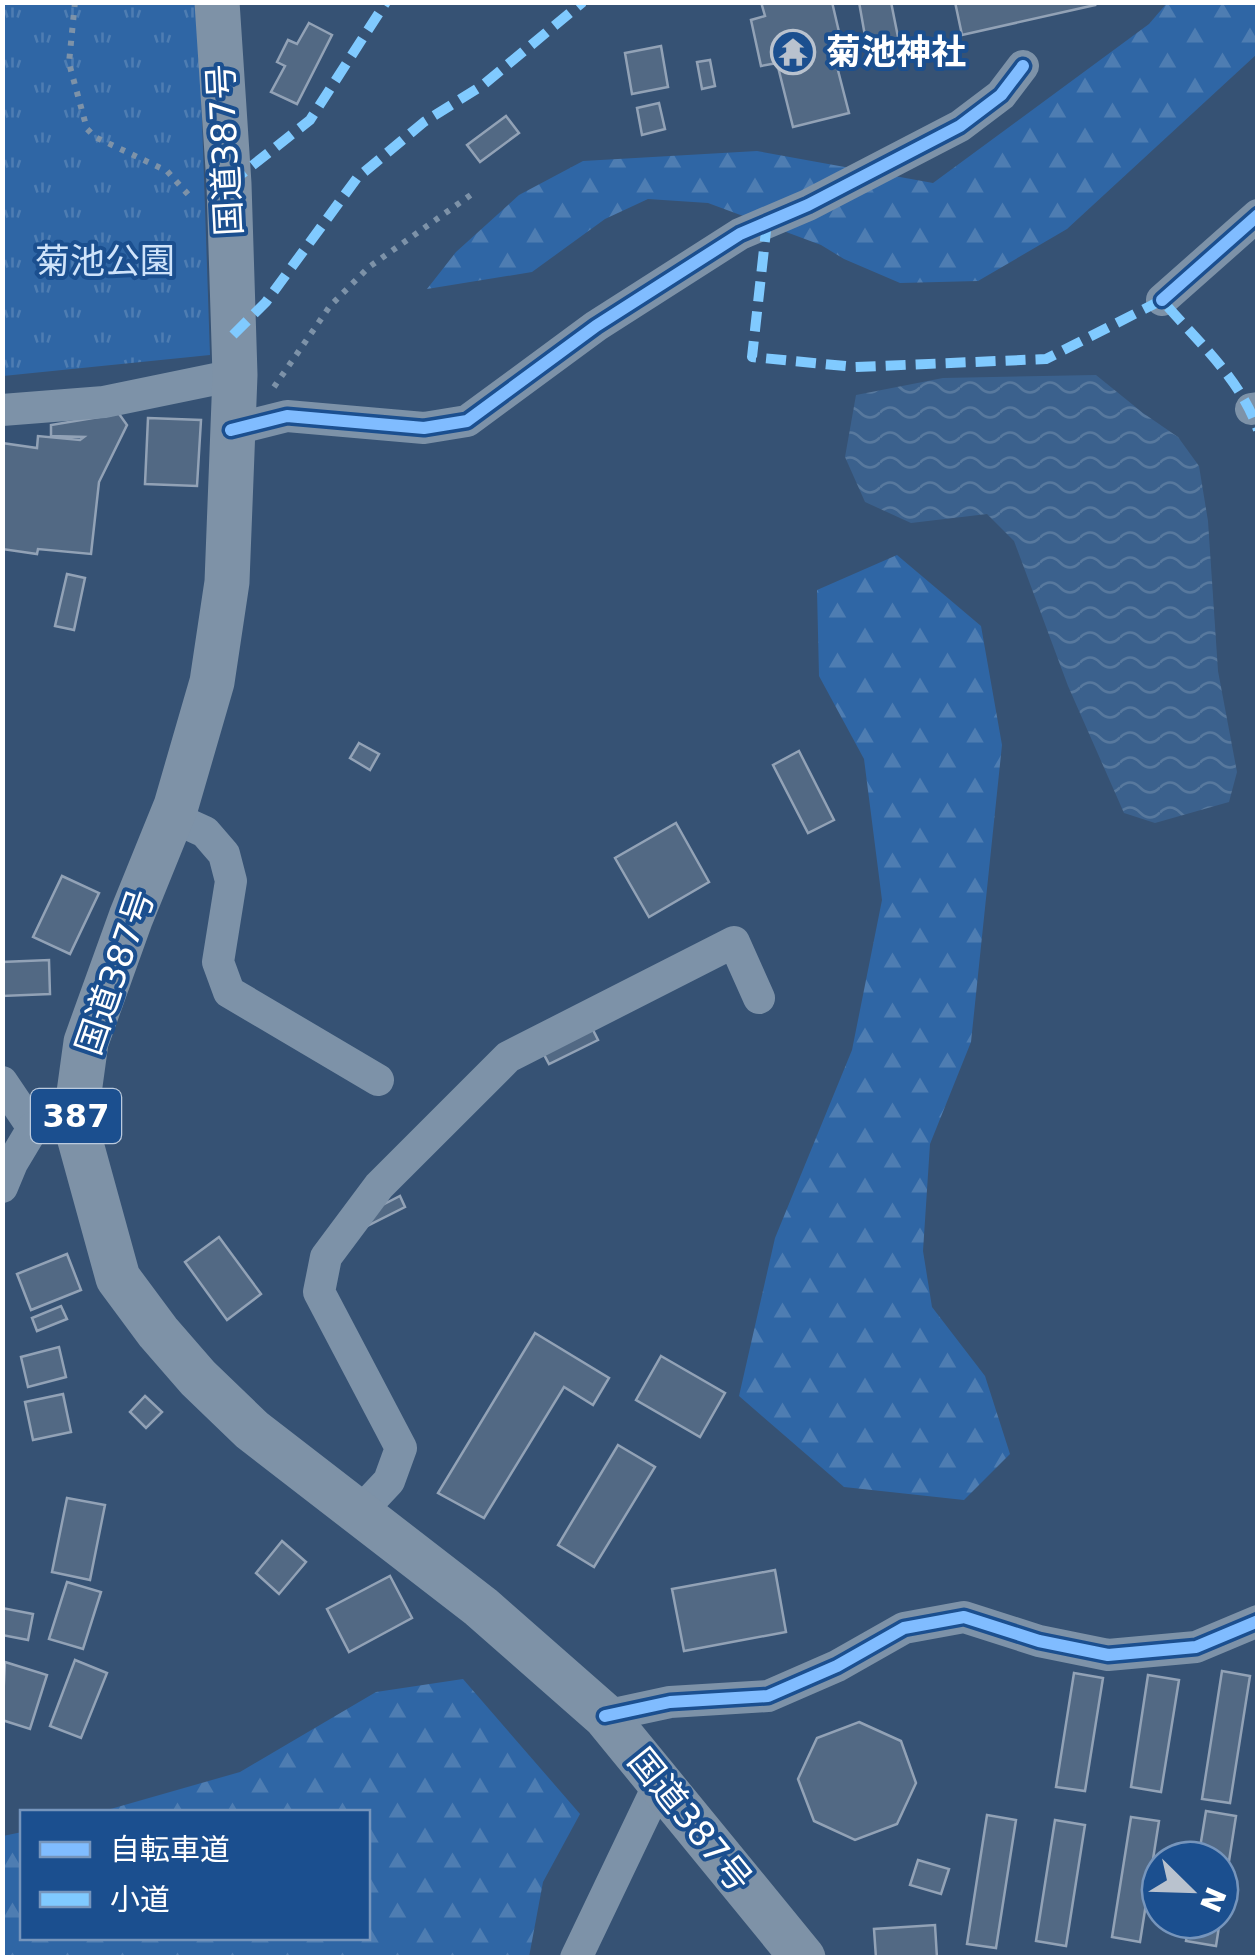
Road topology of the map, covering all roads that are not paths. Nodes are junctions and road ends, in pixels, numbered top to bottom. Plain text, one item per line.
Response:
1 (216, 2) edge
2 (1023, 66) dead end
3 (1258, 215) edge
4 (1162, 300) dead end
5 (235, 375) junction
6 (2, 410) edge
7 (248, 425) junction
8 (172, 817) junction
9 (760, 998) dead end
10 (378, 1080) dead end
11 (2, 1082) edge
12 (54, 1125) junction
13 (2, 1187) edge
14 (360, 1514) junction
15 (1258, 1621) edge
16 (605, 1716) junction
17 (660, 1782) junction
18 (576, 1958) edge
19 (803, 1958) edge

1 - 5 highway, 国道387号 / 387
2 - 7 street
3 - 4 street
5 - 6 street
5 - 7 highway, 国道387号 / 387
7 - 8 highway, 国道387号 / 387
8 - 10 street
8 - 12 highway, 国道387号 / 387
9 - 14 street
11 - 12 street
12 - 13 street
12 - 14 highway, 国道387号 / 387
14 - 16 highway, 国道387号 / 387
15 - 16 street
16 - 17 highway, 国道387号 / 387
17 - 18 street
17 - 19 highway, 国道387号 / 387

